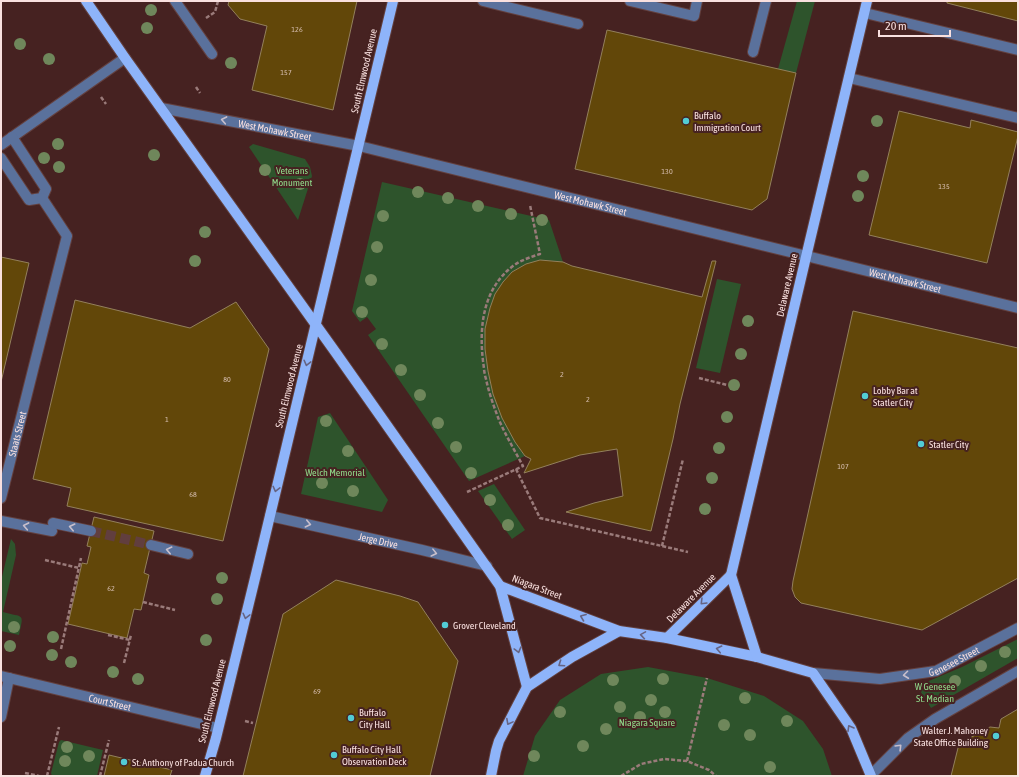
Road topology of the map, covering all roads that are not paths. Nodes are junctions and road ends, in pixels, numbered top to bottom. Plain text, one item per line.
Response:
1 (86, 1) edge
2 (175, 1) edge
3 (393, 1) edge
4 (483, 1) edge
5 (630, 1) edge
6 (697, 1) edge
7 (766, 1) edge
8 (868, 1) edge
9 (865, 13) junction
10 (578, 24) dead end
11 (1018, 50) edge
12 (753, 52) dead end
13 (212, 54) dead end
14 (125, 58) junction
15 (849, 78) junction
16 (161, 108) junction
17 (1018, 118) edge
18 (12, 137) junction
19 (1, 145) edge
20 (359, 146) junction
21 (1, 158) edge
22 (42, 198) junction
23 (806, 257) junction
24 (1018, 308) edge
25 (316, 325) junction
26 (1, 498) edge
27 (270, 516) junction
28 (1, 521) edge
29 (91, 532) tunnel mouth
30 (151, 545) tunnel mouth
31 (188, 554) dead end
32 (487, 566) junction
33 (731, 575) junction
34 (500, 586) junction
35 (1018, 628) edge
36 (619, 631) junction
37 (667, 638) junction
38 (757, 657) junction
39 (1018, 671) edge
40 (813, 673) junction
41 (5, 677) edge
42 (527, 687) junction
43 (1, 717) edge
44 (218, 728) junction
45 (205, 776) edge
46 (491, 776) edge
47 (871, 776) edge

1 - 14 main road
2 - 13 street
3 - 20 main road, South Elmwood Avenue
4 - 10 street
5 - 6 street
7 - 12 street
8 - 9 main road, Delaware Avenue
9 - 11 street
9 - 15 main road, Delaware Avenue
14 - 16 main road
14 - 18 street
15 - 17 street
15 - 23 main road, Delaware Avenue
20 -> 16 street, West Mohawk Street
16 - 25 main road
18 - 19 street
18 - 22 street
20 - 23 street, West Mohawk Street
20 - 25 main road, South Elmwood Avenue
21 - 22 street
22 - 26 street, Staats Street
23 - 24 street, West Mohawk Street
23 - 33 main road, Delaware Avenue
25 -> 27 main road, South Elmwood Avenue
25 - 32 main road
27 -> 32 street, Jerge Drive
27 -> 44 main road, South Elmwood Avenue
29 -> 28 street
31 -> 30 street
32 - 34 main road
33 -> 37 main road, Delaware Avenue
33 - 38 main road, Delaware Avenue
36 -> 34 main road, Niagara Street
34 -> 42 main road, Niagara Street
35 -> 40 street, Genesee Street
37 -> 36 main road
36 -> 42 main road
38 -> 37 main road
38 - 40 main road
47 -> 39 street
47 -> 40 main road
41 - 43 street
41 - 44 street, Court Street
42 -> 46 main road
44 - 45 main road, South Elmwood Avenue

